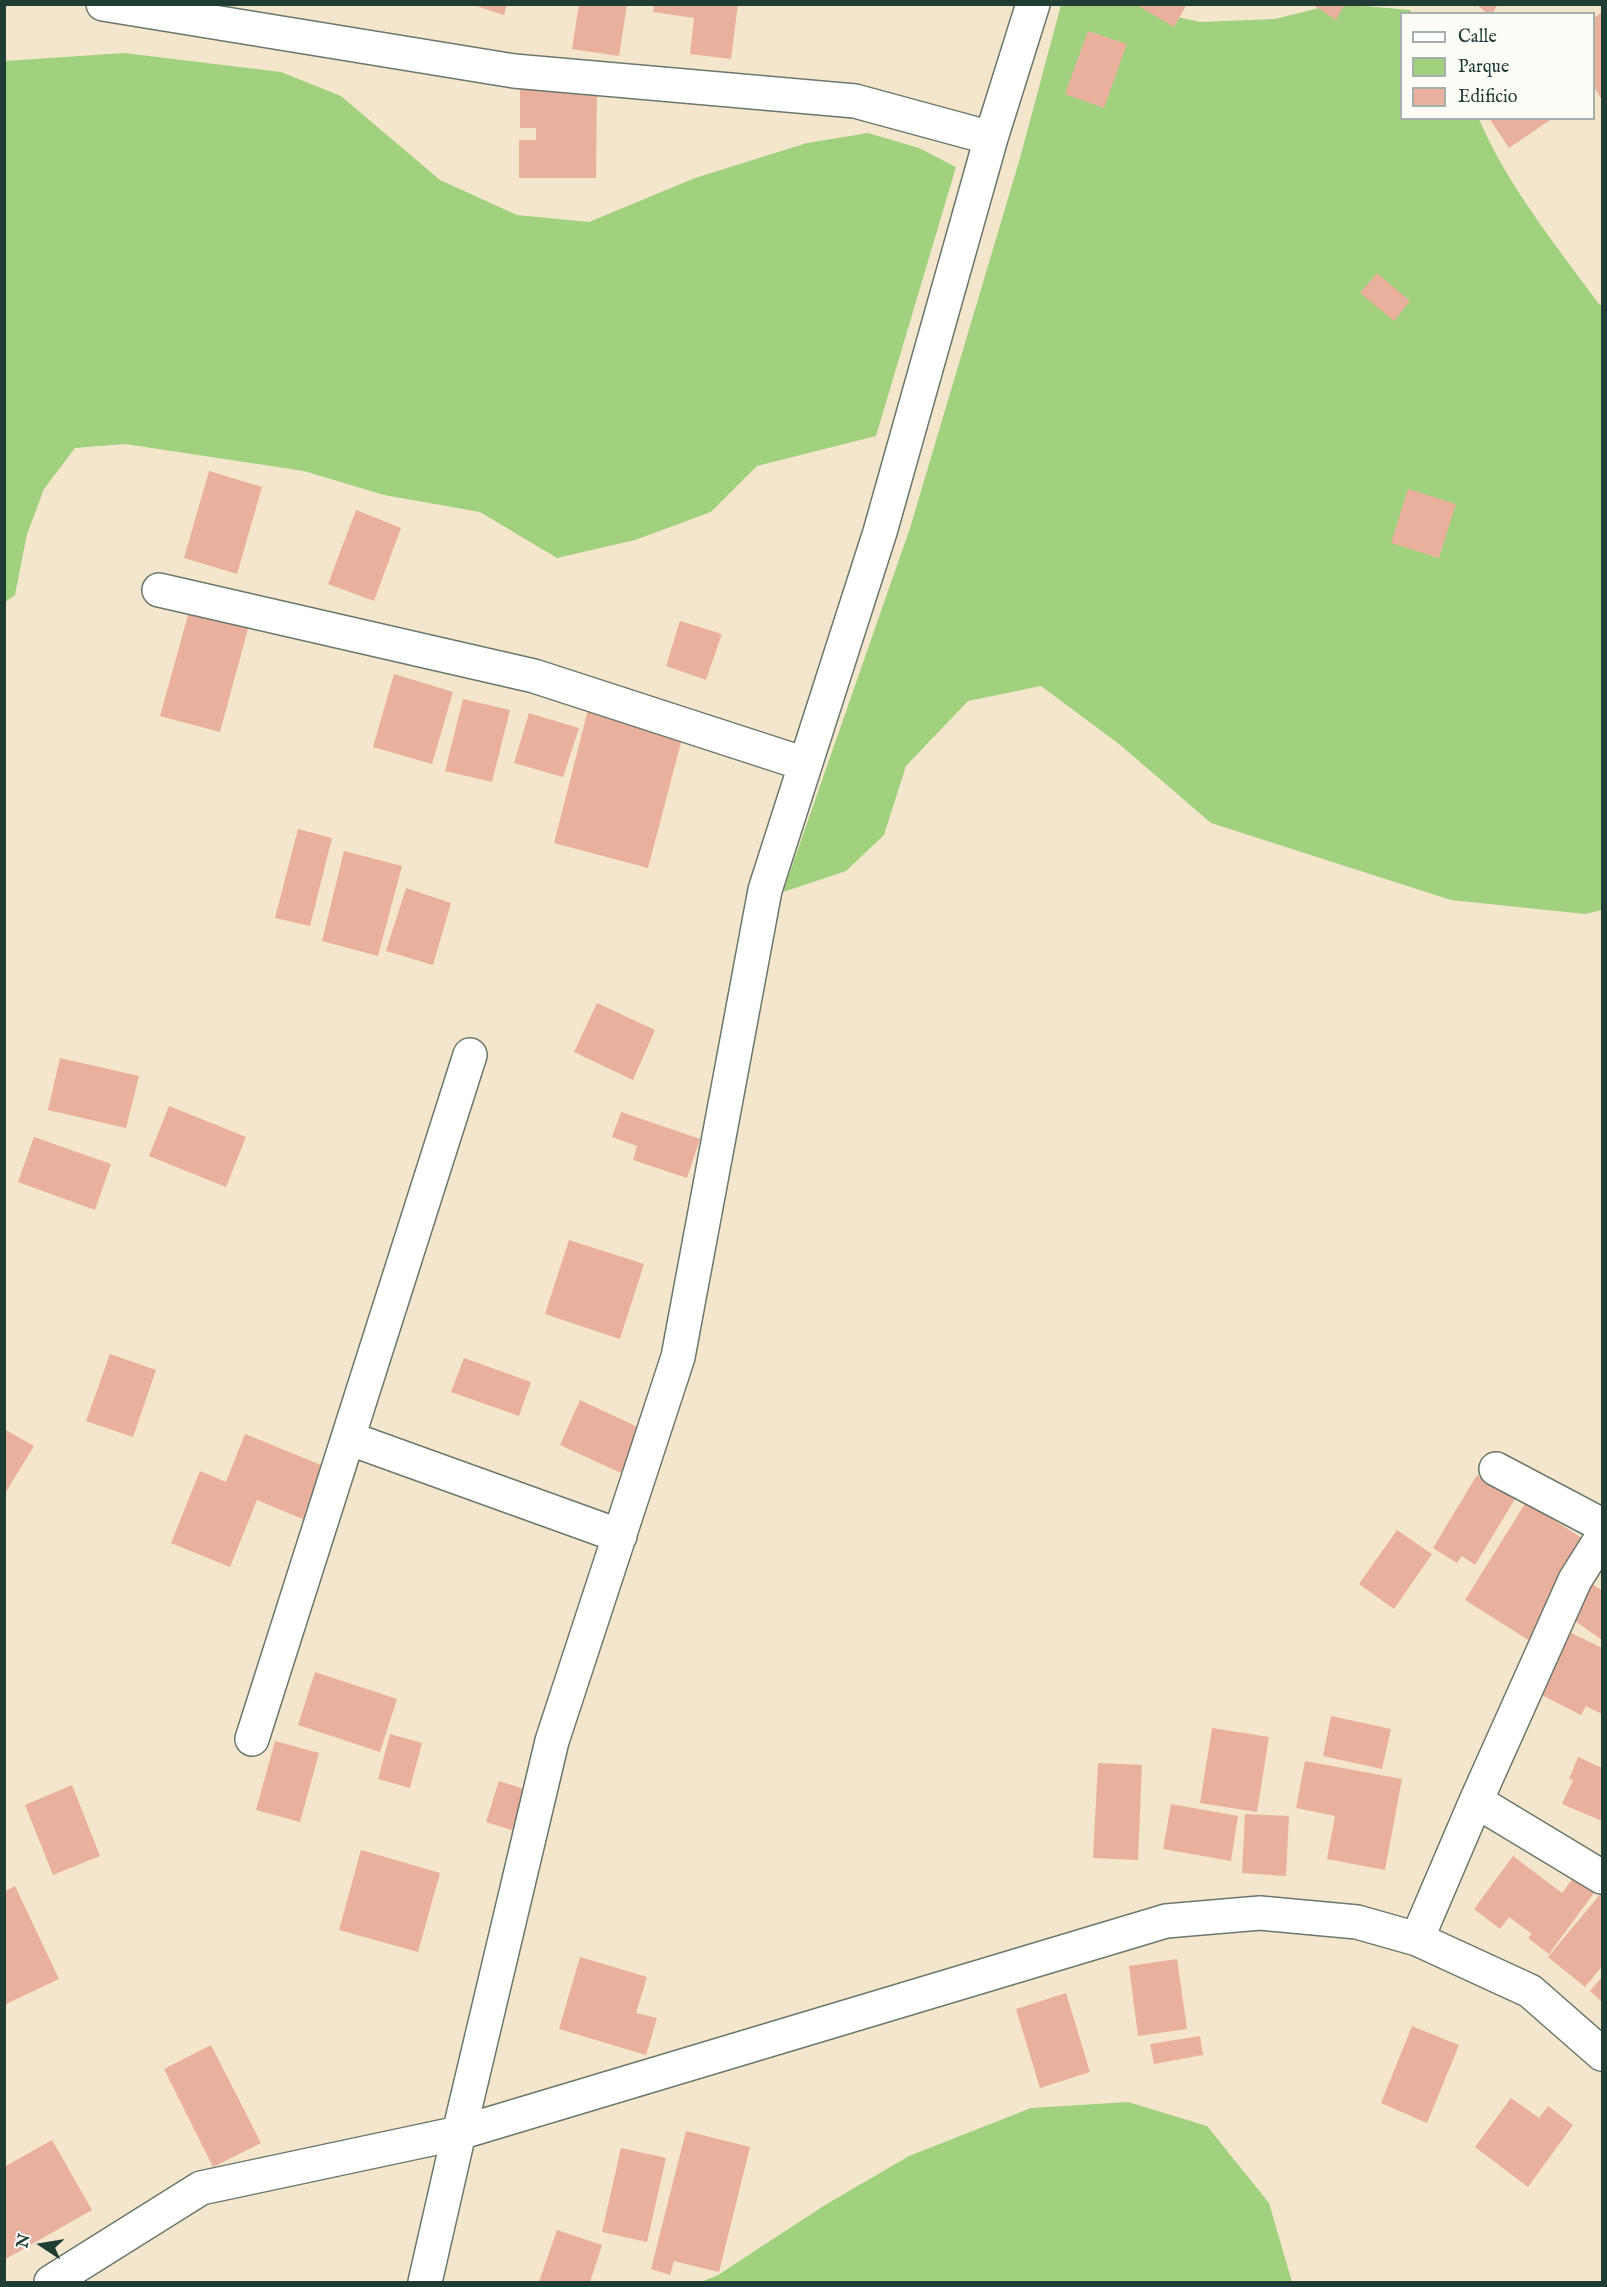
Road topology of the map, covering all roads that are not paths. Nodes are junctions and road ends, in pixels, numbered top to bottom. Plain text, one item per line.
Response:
1 (104, 4) edge
2 (1034, 4) edge
3 (991, 138) junction
4 (159, 590) dead end
5 (805, 764) junction
6 (470, 1055) dead end
7 (348, 1438) junction
8 (1496, 1469) dead end
9 (1602, 1525) edge
10 (620, 1536) junction
11 (1602, 1537) edge
12 (252, 1738) dead end
13 (1476, 1800) junction
14 (1602, 1877) edge
15 (1417, 1939) junction
16 (1602, 2054) edge
17 (459, 2133) junction
18 (51, 2283) edge
19 (425, 2283) edge

1 - 3 street
2 - 3 street
3 - 5 street
4 - 5 street
5 - 10 street
6 - 7 street
7 - 10 street
7 - 12 street
8 - 9 street
10 - 17 street
11 - 13 street
13 - 14 street
13 - 15 street
15 - 16 street
15 - 17 street
17 - 18 street
17 - 19 street

